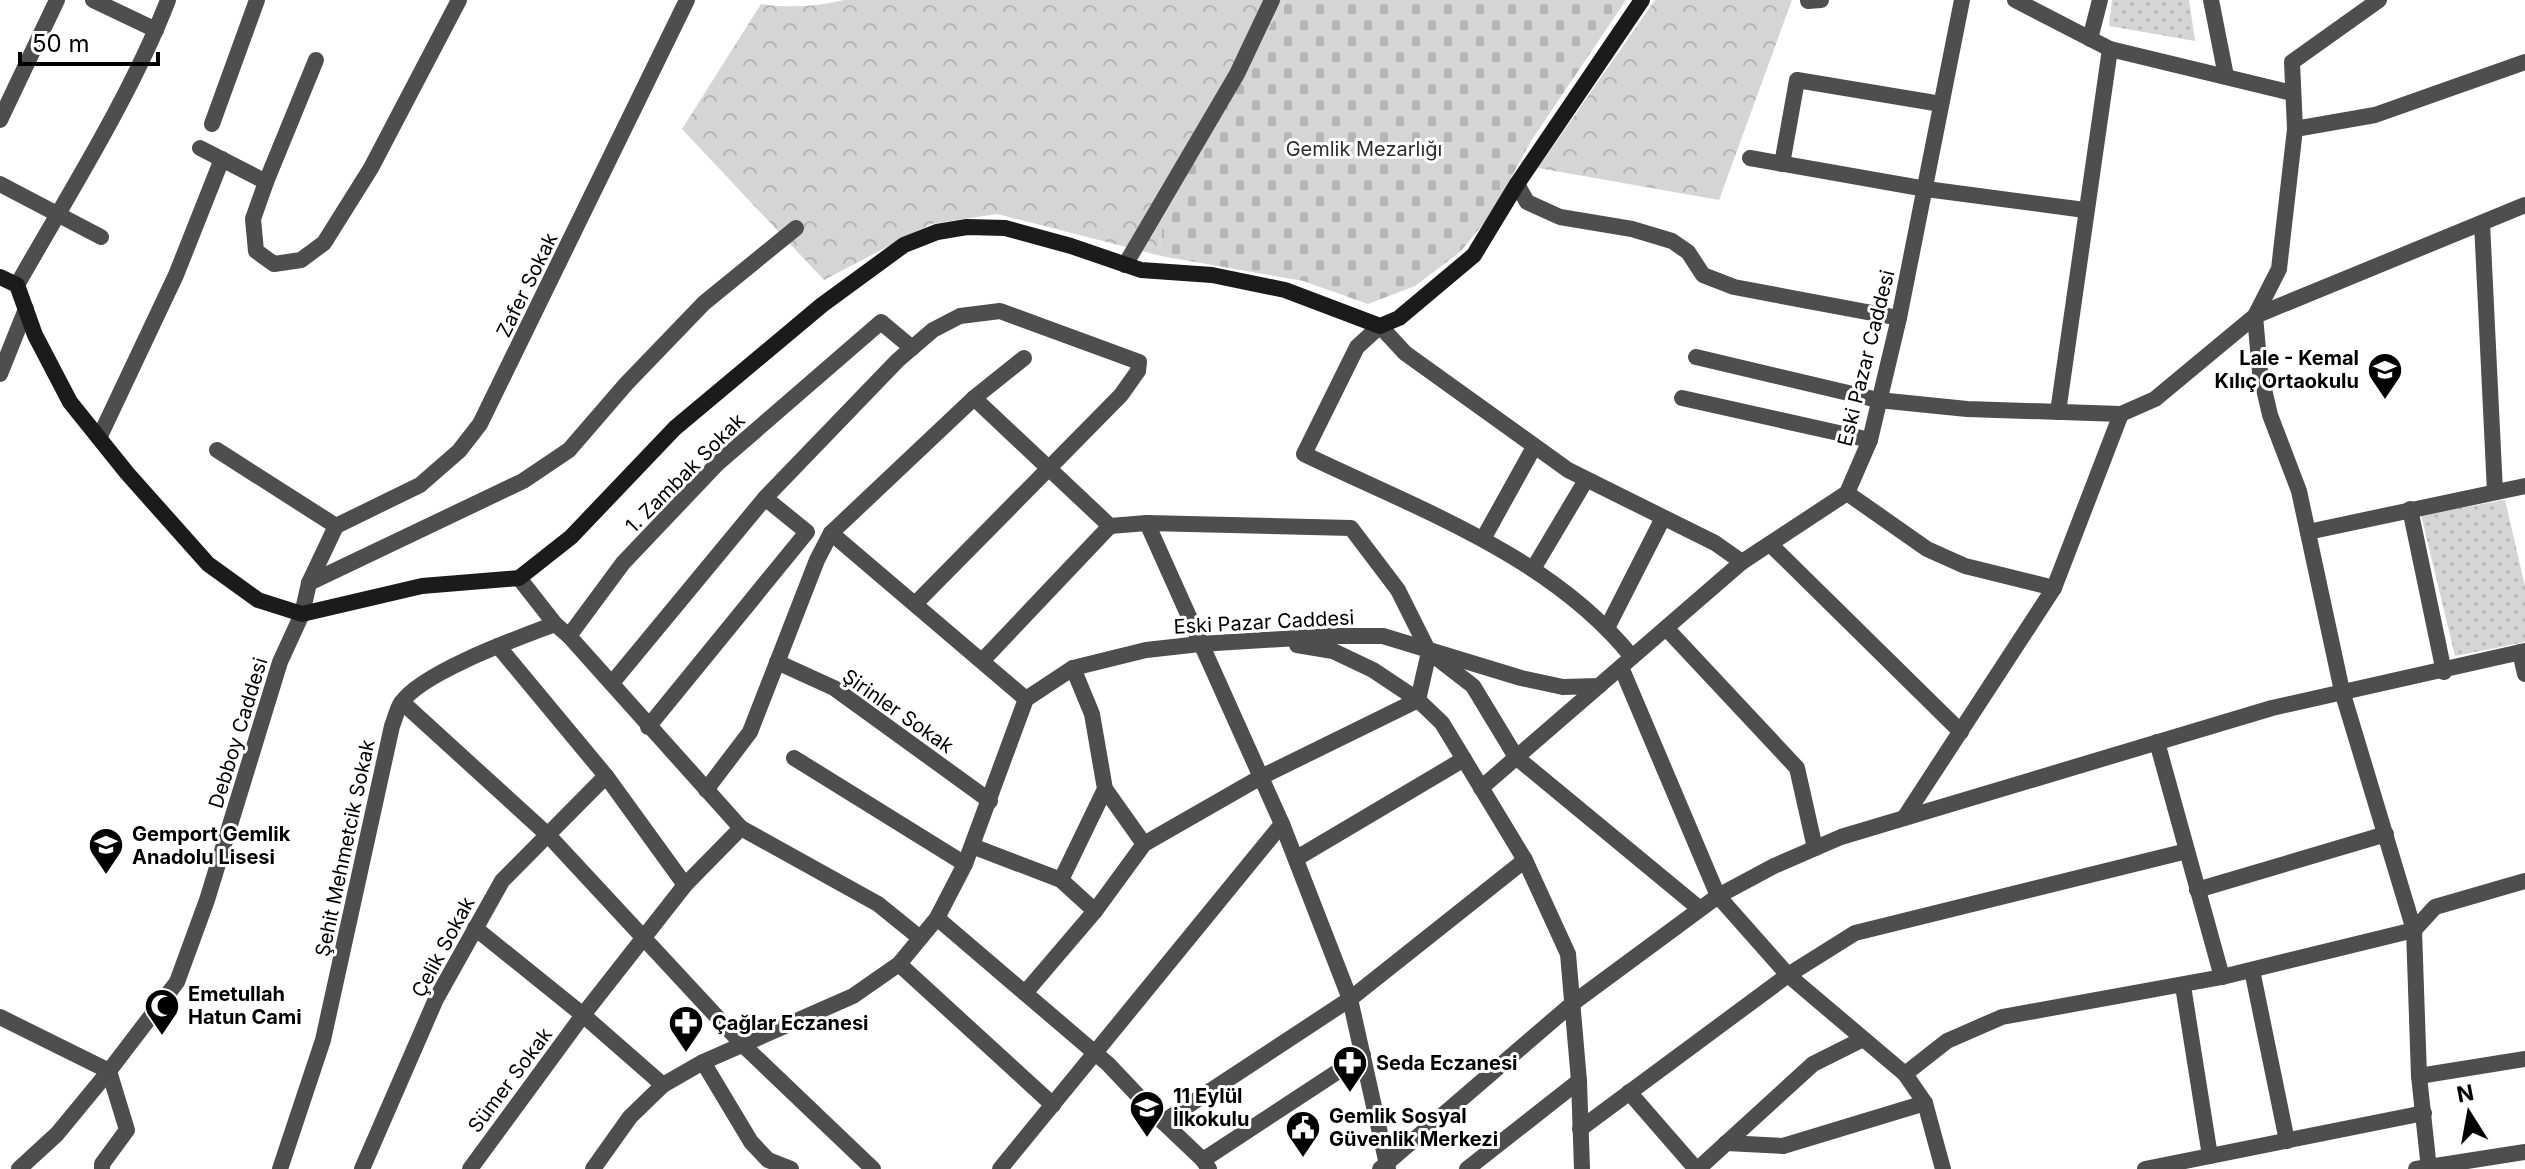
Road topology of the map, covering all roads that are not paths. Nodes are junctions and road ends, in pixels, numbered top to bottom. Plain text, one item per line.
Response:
1 (57, 0) edge
2 (93, 0) edge
3 (168, 0) edge
4 (257, 0) edge
5 (459, 0) edge
6 (687, 0) edge
7 (1272, 0) edge
8 (1642, 0) edge
9 (1821, 0) edge
10 (1962, 0) edge
11 (2015, 0) edge
12 (2100, 0) edge
13 (2211, 0) edge
14 (2379, 0) edge
15 (1808, 1) edge
16 (156, 30) junction
17 (2090, 39) junction
18 (2110, 49) junction
19 (316, 60) dead end
20 (2525, 62) edge
21 (2226, 76) junction
22 (2292, 93) junction
23 (1941, 104) junction
24 (0, 120) edge
25 (212, 124) dead end
26 (2295, 129) junction
27 (200, 148) dead end
28 (1750, 158) dead end
29 (222, 159) junction
30 (1782, 164) junction
31 (266, 182) junction
32 (0, 184) edge
33 (1517, 184) junction
34 (1926, 189) junction
35 (2525, 205) edge
36 (2085, 210) junction
37 (57, 214) junction
38 (2482, 223) junction
39 (796, 228) dead end
40 (101, 237) dead end
41 (1125, 265) junction
42 (0, 277) edge
43 (17, 285) junction
44 (26, 309) junction
45 (2255, 316) junction
46 (1899, 318) junction
47 (1380, 326) junction
48 (912, 348) junction
49 (1696, 357) dead end
50 (1024, 358) dead end
51 (0, 374) edge
52 (974, 398) junction
53 (1682, 398) dead end
54 (1878, 400) junction
55 (2058, 412) junction
56 (2121, 414) junction
57 (99, 438) junction
58 (1870, 440) junction
59 (1534, 447) junction
60 (217, 450) dead end
61 (1050, 470) junction
62 (1586, 480) junction
63 (2525, 486) edge
64 (2495, 492) junction
65 (1847, 493) junction
66 (765, 498) junction
67 (2410, 509) junction
68 (1663, 518) junction
69 (1147, 523) junction
70 (336, 526) junction
71 (1110, 526) junction
72 (2308, 532) junction
73 (831, 533) junction
74 (1483, 539) junction
75 (1770, 544) junction
76 (1742, 562) junction
77 (1533, 569) junction
78 (519, 578) junction
79 (309, 583) junction
80 (2054, 588) junction
81 (915, 604) junction
82 (302, 614) junction
83 (555, 624) junction
84 (1608, 626) junction
85 (1666, 628) junction
86 (569, 636) junction
87 (1272, 640) junction
88 (1200, 644) junction
89 (498, 646) junction
90 (1429, 652) junction
91 (2522, 652) edge
92 (982, 661) junction
93 (777, 662) junction
94 (1627, 662) junction
95 (1073, 668) junction
96 (2444, 672) junction
97 (2525, 674) edge
98 (612, 683) junction
99 (1599, 686) junction
100 (2342, 691) junction
101 (1026, 699) junction
102 (1418, 700) junction
103 (402, 702) junction
104 (648, 727) junction
105 (1961, 732) junction
106 (2157, 742) junction
107 (1516, 757) junction
108 (794, 758) dead end
109 (1464, 759) junction
110 (606, 776) junction
111 (1261, 777) junction
112 (1481, 788) junction
113 (1105, 789) junction
114 (706, 790) junction
115 (990, 801) junction
116 (1904, 818) junction
117 (1282, 824) junction
118 (741, 828) junction
119 (2386, 834) junction
120 (549, 836) junction
121 (1144, 844) junction
122 (972, 846) junction
123 (1815, 848) junction
124 (2187, 851) junction
125 (1297, 858) junction
126 (1525, 860) junction
127 (965, 864) junction
128 (1061, 880) junction
129 (2525, 881) edge
130 (685, 885) junction
131 (2197, 890) junction
132 (1718, 896) junction
133 (1700, 909) junction
134 (1095, 911) junction
135 (937, 918) junction
136 (475, 928) junction
137 (2414, 930) junction
138 (645, 938) junction
139 (920, 938) junction
140 (899, 964) junction
141 (2252, 970) junction
142 (1788, 975) junction
143 (2222, 977) junction
144 (2183, 986) junction
145 (1025, 993) junction
146 (1350, 999) junction
147 (1573, 1003) junction
148 (583, 1015) junction
149 (0, 1017) edge
150 (1863, 1039) junction
151 (744, 1046) junction
152 (1096, 1053) junction
153 (1363, 1055) junction
154 (2525, 1059) edge
155 (703, 1062) junction
156 (109, 1071) junction
157 (1905, 1074) junction
158 (2419, 1076) junction
159 (1579, 1081) junction
160 (663, 1085) junction
161 (1629, 1092) junction
162 (1925, 1103) junction
163 (1053, 1105) junction
164 (2424, 1113) junction
165 (1163, 1122) junction
166 (1580, 1129) junction
167 (2287, 1141) junction
168 (1726, 1143) junction
169 (2525, 1152) edge
170 (2210, 1156) junction
171 (766, 1164) edge
172 (1206, 1164) edge
173 (1385, 1167) edge
174 (2425, 1168) edge
175 (19, 1169) edge
176 (102, 1169) edge
177 (280, 1169) edge
178 (362, 1169) edge
179 (470, 1169) edge
180 (593, 1169) edge
181 (791, 1169) edge
182 (873, 1169) edge
183 (1000, 1169) edge
184 (1467, 1169) edge
185 (1582, 1169) edge
186 (1697, 1169) edge
187 (1943, 1169) edge
188 (2146, 1169) edge

1 - 24 street
2 - 16 street
3 - 16 street
4 - 25 street
5 - 31 street
6 - 70 street, Zafer Sokak
7 - 41 street
8 - 33 street
9 - 15 street
10 - 23 street, Eski Pazar Caddesi
11 - 17 street
12 - 17 street
13 - 21 street
14 - 22 street
16 - 37 street
17 - 18 street
18 - 21 street
18 - 36 street
19 - 31 street
20 - 26 street
21 - 22 street
22 - 26 street
23 - 30 street
23 - 34 street, Eski Pazar Caddesi
26 - 45 street
27 - 29 street
28 - 30 street
29 - 31 street
29 - 57 street
30 - 34 street
32 - 37 street
33 - 46 street
33 - 47 street
34 - 36 street
34 - 46 street, Eski Pazar Caddesi
35 - 38 street
36 - 55 street
37 - 40 street
37 - 43 street
38 - 45 street
38 - 64 street
39 - 79 street
41 - 47 street
41 - 78 street
42 - 43 street
43 - 44 street
44 - 51 street
44 - 57 street
45 - 56 street
45 - 72 street
46 - 54 street, Eski Pazar Caddesi
47 - 59 street
47 - 74 street
48 - 61 street
48 - 66 street
48 - 86 street, 1. Zambak Sokak
49 - 54 street
50 - 52 street
52 - 61 street
52 - 73 street
53 - 58 street
54 - 55 street
54 - 58 street, Eski Pazar Caddesi
55 - 56 street
56 - 80 street
57 - 82 street
58 - 65 street, Eski Pazar Caddesi
59 - 62 street
59 - 74 street
60 - 70 street
61 - 71 street
61 - 81 street
62 - 68 street
62 - 77 street
63 - 64 street
64 - 67 street
65 - 75 street
65 - 80 street
66 - 98 street
66 - 104 street
67 - 72 street
67 - 96 street
68 - 76 street
68 - 84 street
69 - 71 street
69 - 88 street
69 - 90 street
70 - 79 street, Debboy Caddesi
71 - 92 street
72 - 100 street
73 - 81 street
73 - 93 street
74 - 77 street
75 - 76 street
75 - 105 street
76 - 85 street
77 - 84 street
78 - 82 street
78 - 83 street
79 - 82 street, Debboy Caddesi
80 - 105 street
81 - 92 street
82 - 156 street, Debboy Caddesi
83 - 86 street
83 - 89 street
84 - 94 street
85 - 94 street
85 - 123 street
86 - 98 street
87 - 88 street, Eski Pazar Caddesi
87 - 90 street, Eski Pazar Caddesi
87 - 102 street
88 - 95 street, Eski Pazar Caddesi
88 - 111 street
89 - 103 street
89 - 110 street
90 - 99 street, Eski Pazar Caddesi
90 - 102 street
90 - 107 street
91 - 96 street
91 - 97 street
92 - 101 street
93 - 114 street
93 - 115 street, Şirinler Sokak
94 - 99 street
94 - 132 street
95 - 101 street, Eski Pazar Caddesi
95 - 113 street
96 - 100 street
98 - 104 street
99 - 107 street
100 - 106 street
100 - 119 street
101 - 115 street
102 - 109 street
102 - 111 street
103 - 120 street
103 - 177 street, Şehit Mehmetcik Sokak
104 - 114 street
105 - 116 street
106 - 116 street
106 - 124 street
107 - 112 street
107 - 133 street
108 - 127 street
109 - 112 street
109 - 125 street
110 - 120 street, Çelik Sokak
110 - 130 street
111 - 117 street
111 - 121 street
112 - 126 street
113 - 121 street
113 - 128 street
114 - 118 street
115 - 122 street
116 - 123 street
117 - 125 street
117 - 152 street
118 - 130 street, Sümer Sokak
118 - 139 street
119 - 131 street
119 - 137 street
120 - 136 street, Çelik Sokak
120 - 138 street
121 - 134 street
122 - 127 street
122 - 128 street
123 - 132 street
124 - 131 street
124 - 142 street
125 - 146 street
126 - 146 street
126 - 147 street
127 - 135 street
128 - 134 street
129 - 137 street
130 - 138 street, Sümer Sokak
131 - 143 street
132 - 133 street
132 - 142 street
133 - 147 street
134 - 145 street
135 - 139 street
135 - 145 street
136 - 148 street
136 - 178 street, Çelik Sokak
137 - 141 street
137 - 158 street
138 - 148 street, Sümer Sokak
138 - 151 street
139 - 140 street
140 - 151 street
140 - 163 street
141 - 143 street
141 - 167 street
142 - 150 street
142 - 161 street
143 - 144 street
144 - 157 street
144 - 170 street
145 - 152 street
146 - 153 street
146 - 165 street
147 - 159 street
147 - 173 street
148 - 160 street
148 - 179 street, Sümer Sokak
149 - 156 street
150 - 157 street
150 - 168 street
151 - 155 street
151 - 182 street
152 - 163 street
152 - 165 street
153 - 172 street
153 - 173 street
154 - 158 street
155 - 160 street
155 - 171 street
156 - 175 street, Debboy Caddesi
156 - 176 street
157 - 162 street
158 - 164 street
159 - 166 street
159 - 184 street
160 - 180 street
161 - 166 street
161 - 186 street
162 - 168 street
162 - 187 street
163 - 183 street
164 - 167 street
164 - 174 street
165 - 172 street
166 - 185 street
167 - 170 street
168 - 186 street
169 - 174 street
170 - 188 street
171 - 181 street

